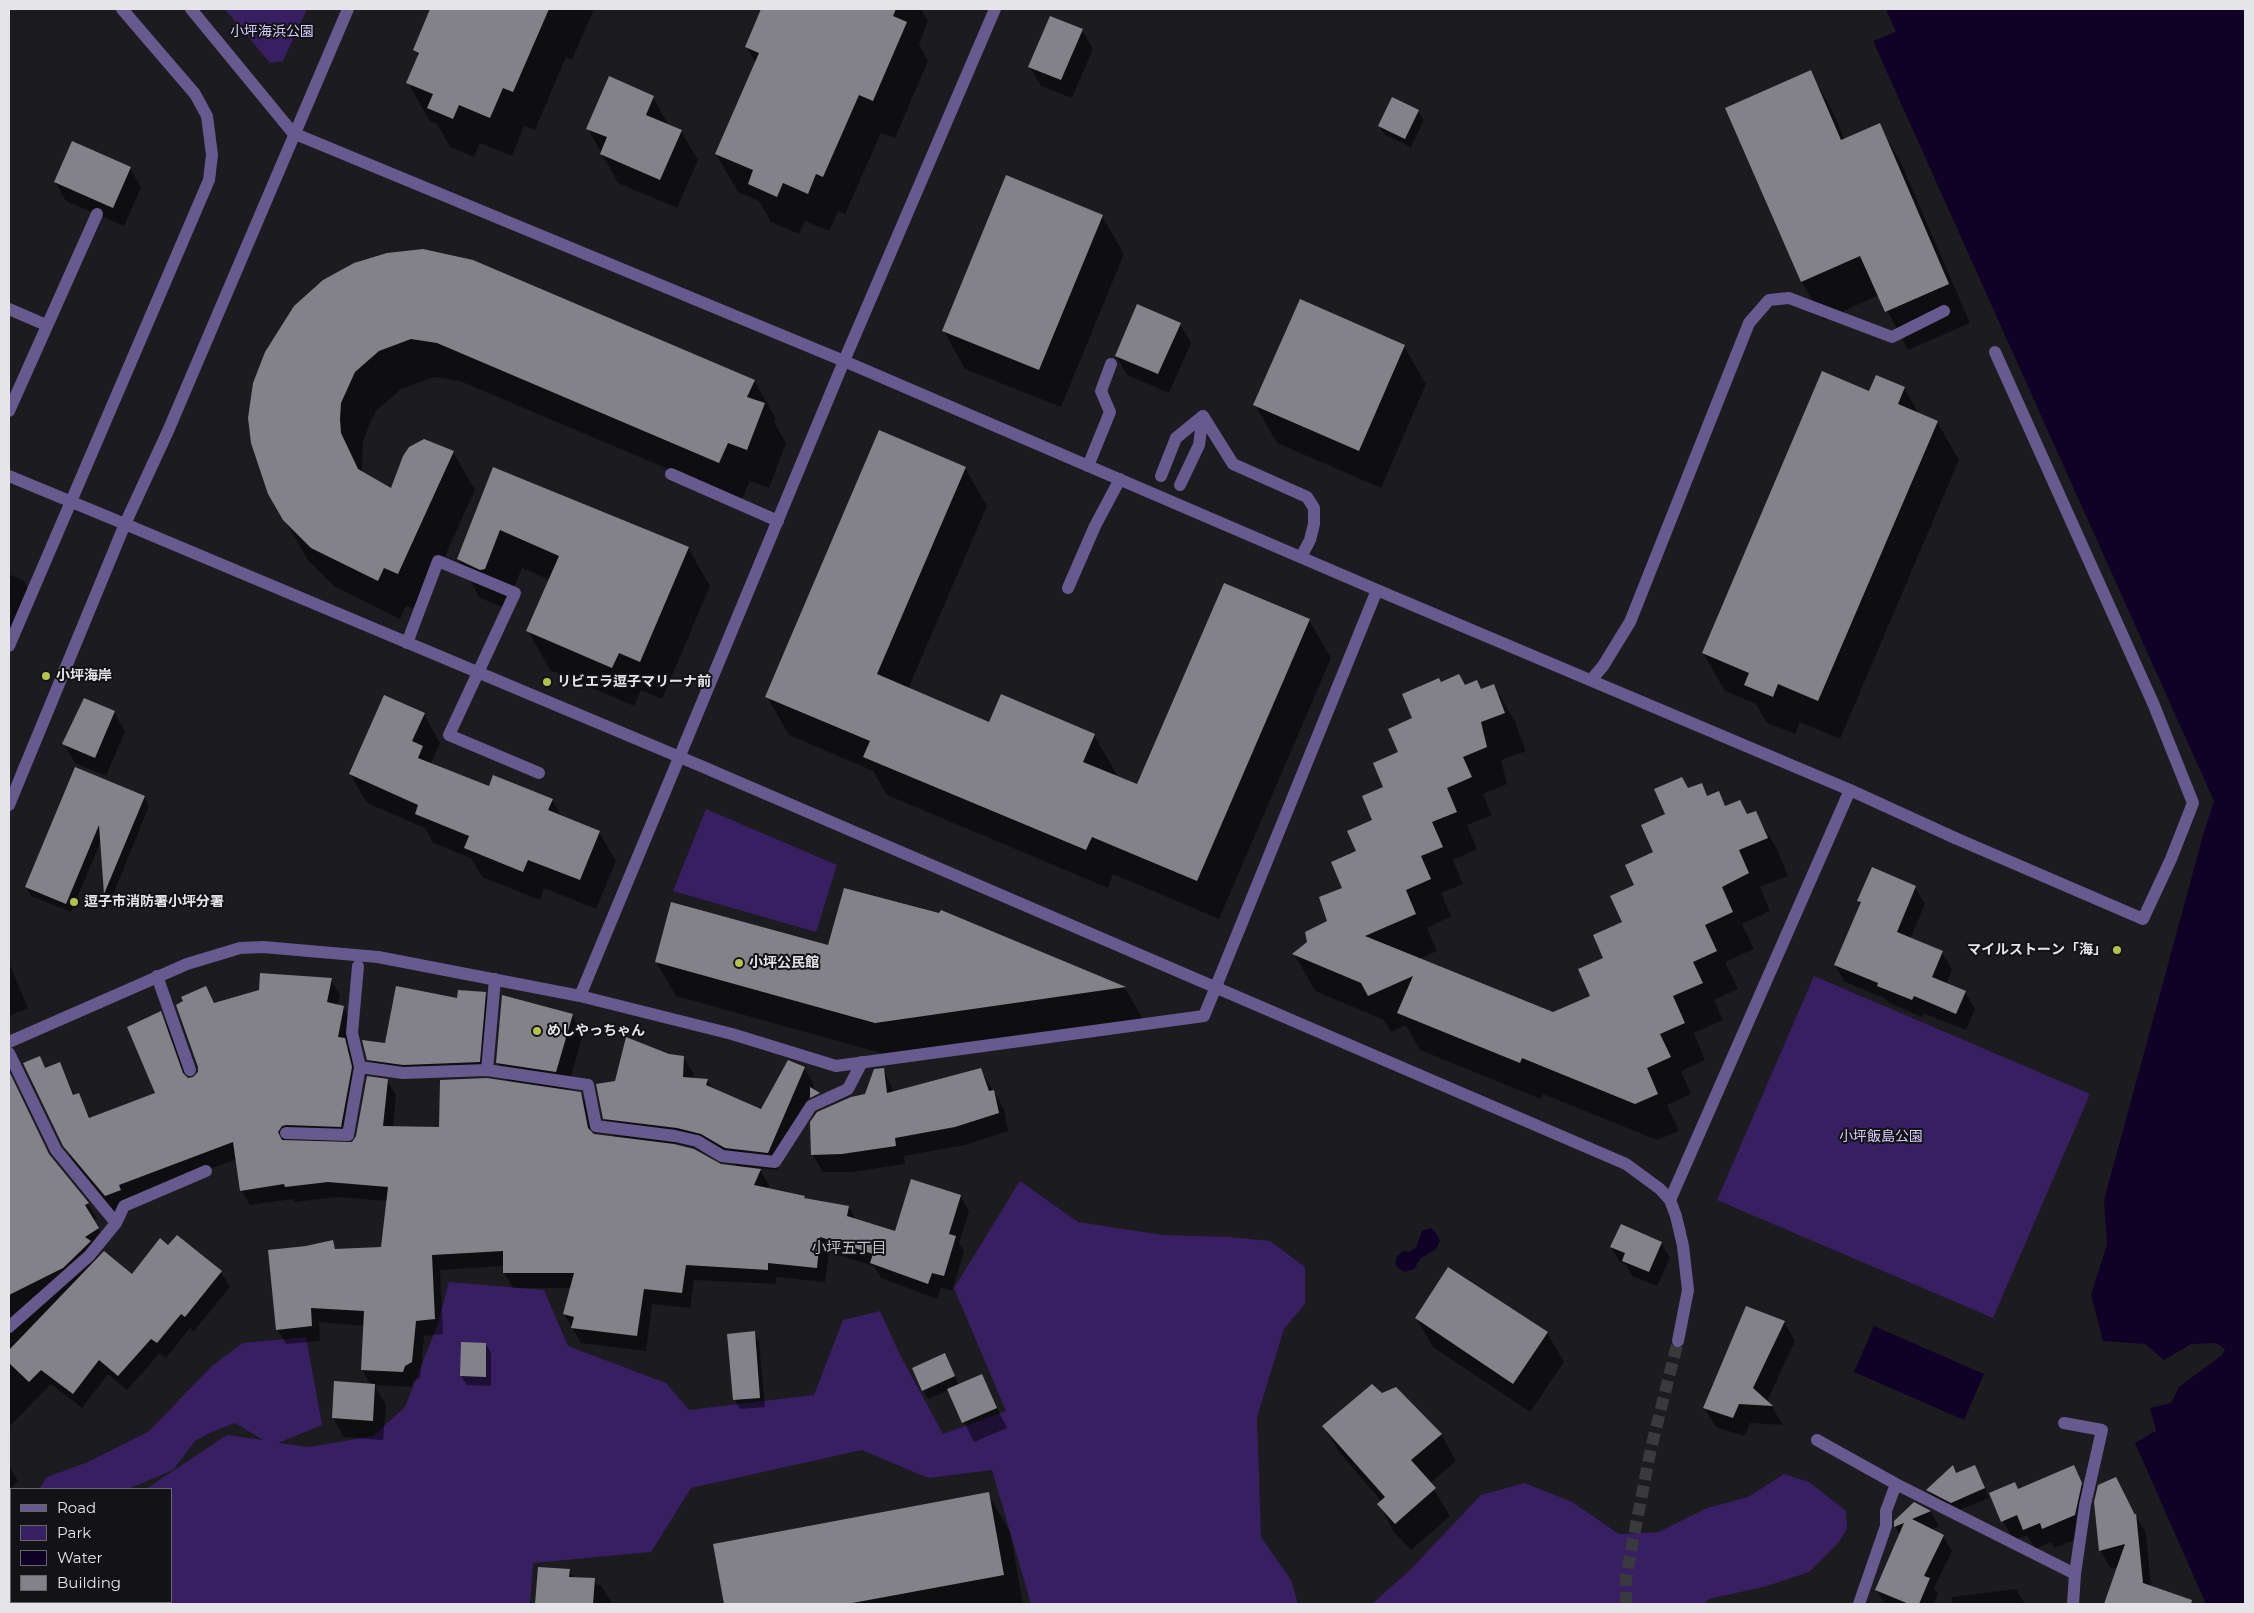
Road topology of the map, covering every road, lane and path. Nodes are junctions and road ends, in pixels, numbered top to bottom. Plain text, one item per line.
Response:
1 (122, 9) edge
2 (191, 9) edge
3 (348, 9) edge
4 (995, 9) edge
5 (293, 133) junction
6 (97, 214) dead end
7 (9, 309) edge
8 (1944, 311) dead end
9 (46, 325) junction
10 (1995, 352) dead end
11 (844, 361) junction
12 (1111, 364) dead end
13 (9, 411) edge
14 (1203, 416) junction
15 (1088, 466) junction
16 (671, 474) dead end
17 (9, 476) edge
18 (1161, 476) dead end
19 (1120, 479) junction
20 (1180, 484) dead end
21 (71, 501) junction
22 (778, 521) junction
23 (125, 524) junction
24 (1301, 557) junction
25 (1068, 588) dead end
26 (1377, 590) junction
27 (407, 643) junction
28 (9, 646) edge
29 (479, 673) junction
30 (1591, 680) junction
31 (679, 758) junction
32 (539, 773) dead end
33 (1850, 790) junction
34 (9, 804) edge
35 (358, 966) dead end
36 (158, 976) junction
37 (495, 979) junction
38 (1214, 987) junction
39 (580, 996) junction
40 (9, 1042) edge
41 (9, 1053) edge
42 (862, 1062) junction
43 (360, 1066) junction
44 (190, 1070) dead end
45 (487, 1070) junction
46 (286, 1133) dead end
47 (206, 1171) dead end
48 (1670, 1200) junction
49 (116, 1223) junction
50 (9, 1327) edge
51 (1678, 1341) tunnel mouth
52 (2064, 1423) dead end
53 (1817, 1440) dead end
54 (1896, 1484) junction
55 (2075, 1574) junction
56 (1859, 1604) edge
57 (2073, 1604) edge

1 - 21 street
2 - 5 street
3 - 5 street
4 - 11 street
5 - 11 street
5 - 23 street
6 - 9 street
7 - 9 street
8 - 30 street
9 - 13 street
10 - 33 street
11 - 15 street
11 - 22 street
12 - 15 street
14 - 18 street
14 - 20 street
14 - 24 street
15 - 19 street
16 - 22 street
17 - 21 street
19 - 24 street
19 - 25 street
21 - 23 street
21 - 28 street
22 - 31 street
23 - 27 street
23 - 34 street
24 - 26 street
26 - 30 street
26 - 38 street
27 - 29 street
27 - 29 street
29 - 31 street
29 - 32 street
30 - 33 street
31 - 38 street
31 - 39 street
33 - 48 street
35 - 43 street
36 - 37 street
36 - 40 street
36 - 44 street
37 - 39 street
37 - 45 street
38 - 42 street
38 - 48 street
39 - 42 street
41 - 49 street
42 - 45 street
43 - 45 street
43 - 46 street
47 - 49 street
48 - 51 street
49 - 50 street
52 - 55 street
53 - 54 street
54 - 55 street
54 - 56 street
55 - 57 street

